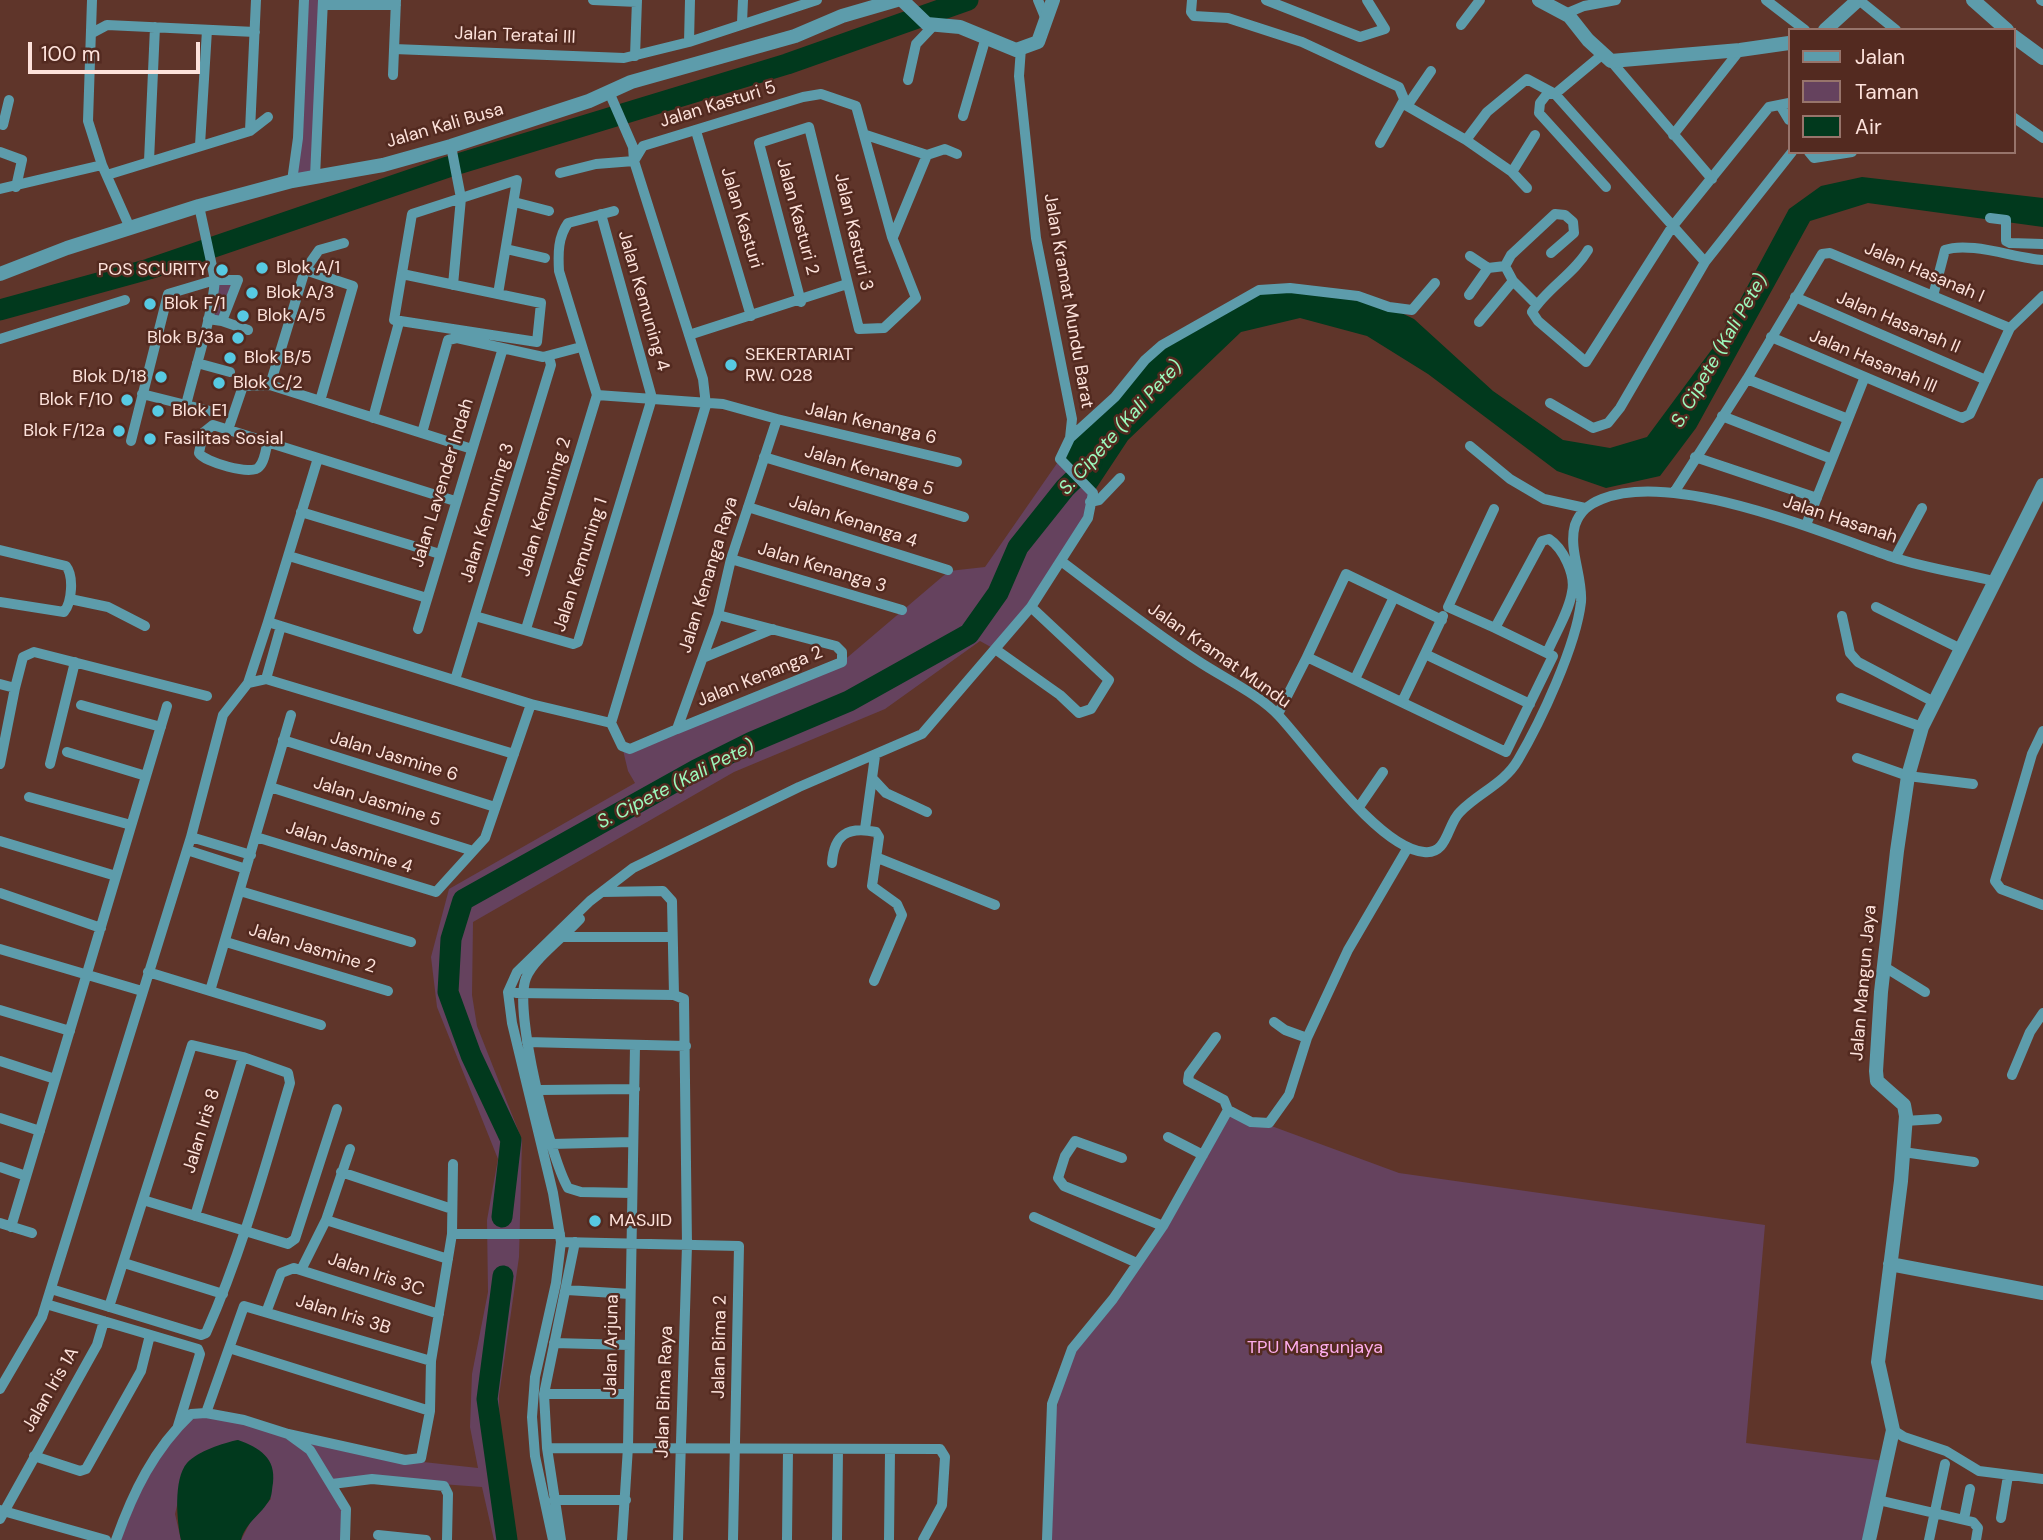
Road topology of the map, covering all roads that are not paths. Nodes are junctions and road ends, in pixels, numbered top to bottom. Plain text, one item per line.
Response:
1 (80, 0) edge
2 (256, 0) edge
3 (304, 0) edge
4 (593, 0) edge
5 (690, 0) edge
6 (743, 0) edge
7 (817, 0) edge
8 (899, 0) edge
9 (1038, 0) edge
10 (1053, 0) edge
11 (1192, 0) edge
12 (1266, 0) edge
13 (1367, 0) edge
14 (1480, 0) edge
15 (1539, 0) edge
16 (1616, 0) edge
17 (1766, 0) edge
18 (1859, 0) edge
19 (1973, 0) edge
20 (637, 1) edge
21 (92, 2) edge
22 (323, 2) edge
23 (396, 3) edge
24 (797, 3) edge
25 (1583, 3) edge
26 (1566, 14) junction
27 (1045, 17) junction
28 (742, 23) junction
29 (931, 24) junction
30 (1461, 25) dead end
31 (155, 27) junction
32 (1802, 28) edge
33 (1827, 28) edge
34 (1894, 28) edge
35 (2005, 28) edge
36 (206, 30) junction
37 (255, 32) junction
38 (92, 33) junction
39 (986, 37) junction
40 (2015, 37) edge
41 (689, 42) junction
42 (1787, 43) edge
43 (1021, 48) junction
44 (394, 49) junction
45 (1740, 50) junction
46 (635, 56) junction
47 (1607, 57) junction
48 (2043, 58) edge
49 (1431, 71) dead end
50 (393, 75) dead end
51 (908, 80) dead end
52 (609, 92) junction
53 (1555, 94) junction
54 (9, 100) dead end
55 (1406, 103) junction
56 (1784, 104) edge
57 (963, 116) dead end
58 (268, 117) dead end
59 (2015, 118) edge
60 (0, 124) edge
61 (250, 131) junction
62 (696, 131) junction
63 (866, 135) junction
64 (1535, 135) dead end
65 (1673, 135) junction
66 (2043, 138) edge
67 (1466, 140) junction
68 (759, 142) joint
69 (1380, 143) dead end
70 (200, 145) junction
71 (451, 146) junction
72 (0, 152) edge
73 (957, 153) dead end
74 (1790, 154) edge
75 (1811, 154) edge
76 (1839, 154) edge
77 (927, 155) junction
78 (149, 161) junction
79 (634, 162) junction
80 (104, 170) junction
81 (1512, 172) junction
82 (559, 173) dead end
83 (316, 177) junction
84 (1712, 179) junction
85 (292, 181) junction
86 (16, 187) junction
87 (1606, 187) dead end
88 (1527, 188) dead end
89 (0, 189) edge
90 (461, 198) junction
91 (514, 202) junction
92 (199, 206) junction
93 (549, 211) dead end
94 (614, 211) dead end
95 (601, 215) junction
96 (1990, 218) dead end
97 (1672, 227) junction
98 (130, 228) junction
99 (892, 237) junction
100 (344, 243) dead end
101 (2043, 244) edge
102 (506, 249) junction
103 (1588, 250) dead end
104 (1551, 253) dead end
105 (1470, 256) dead end
106 (545, 258) dead end
107 (2043, 260) edge
108 (1705, 262) junction
109 (1505, 266) junction
110 (1488, 268) junction
111 (305, 270) junction
112 (0, 274) edge
113 (402, 274) junction
114 (215, 280) junction
115 (1513, 281) junction
116 (1435, 283) dead end
117 (847, 284) junction
118 (453, 285) junction
119 (498, 294) junction
120 (1469, 295) dead end
121 (1933, 296) junction
122 (2043, 296) edge
123 (1795, 297) junction
124 (125, 300) dead end
125 (802, 302) junction
126 (1537, 304) junction
127 (751, 316) junction
128 (208, 319) junction
129 (222, 321) junction
130 (1479, 322) dead end
131 (398, 326) dead end
132 (2010, 328) junction
133 (248, 330) dead end
134 (689, 335) junction
135 (1771, 337) junction
136 (0, 339) edge
137 (581, 347) junction
138 (503, 348) junction
139 (549, 357) junction
140 (197, 363) junction
141 (230, 372) dead end
142 (1747, 379) junction
143 (1864, 379) junction
144 (1986, 380) junction
145 (270, 385) junction
146 (142, 394) junction
147 (597, 395) junction
148 (652, 398) junction
149 (320, 401) junction
150 (1550, 403) dead end
151 (187, 405) junction
152 (706, 405) junction
153 (214, 412) dead end
154 (1722, 416) junction
155 (373, 418) junction
156 (776, 419) junction
157 (1848, 419) junction
158 (228, 430) junction
159 (422, 433) junction
160 (1070, 438) junction
161 (268, 440) junction
162 (131, 441) dead end
163 (1470, 446) dead end
164 (472, 449) junction
165 (764, 457) junction
166 (1695, 457) junction
167 (318, 458) junction
168 (1832, 460) junction
169 (957, 462) dead end
170 (1120, 478) dead end
171 (2043, 485) edge
172 (1675, 491) junction
173 (1091, 497) junction
174 (1817, 498) junction
175 (456, 501) junction
176 (748, 507) junction
177 (1585, 508) junction
178 (1922, 508) dead end
179 (1494, 509) dead end
180 (301, 512) junction
181 (964, 517) dead end
182 (1807, 525) junction
183 (0, 550) edge
184 (440, 554) junction
185 (289, 556) junction
186 (1895, 558) junction
187 (731, 559) junction
188 (1061, 561) junction
189 (948, 570) dead end
190 (1994, 581) junction
191 (1394, 597) junction
192 (427, 598) junction
193 (70, 599) junction
194 (0, 602) edge
195 (1031, 607) junction
196 (1448, 607) junction
197 (1876, 607) dead end
198 (902, 610) dead end
199 (475, 615) junction
200 (718, 615) junction
201 (1842, 616) dead end
202 (1442, 620) junction
203 (268, 622) junction
204 (145, 626) dead end
205 (281, 626) junction
206 (1495, 628) junction
207 (418, 629) dead end
208 (526, 629) junction
209 (773, 629) junction
210 (995, 649) junction
211 (1961, 649) junction
212 (1547, 653) junction
213 (1425, 654) junction
214 (1307, 657) junction
215 (703, 658) junction
216 (75, 662) junction
217 (266, 679) junction
218 (1355, 679) junction
219 (455, 680) junction
220 (247, 683) junction
221 (0, 684) edge
222 (15, 688) junction
223 (207, 696) dead end
224 (1841, 698) dead end
225 (1402, 702) junction
226 (1934, 702) junction
227 (531, 704) junction
228 (1530, 704) junction
229 (81, 705) dead end
230 (167, 706) dead end
231 (1278, 714) junction
232 (291, 715) dead end
233 (611, 723) junction
234 (161, 727) junction
235 (1922, 727) junction
236 (677, 729) junction
237 (2043, 732) edge
238 (283, 740) junction
239 (66, 752) dead end
240 (514, 754) junction
241 (875, 756) junction
242 (1857, 758) dead end
243 (0, 764) edge
244 (50, 764) dead end
245 (1383, 772) dead end
246 (146, 776) junction
247 (1908, 776) junction
248 (873, 778) junction
249 (1973, 784) dead end
250 (270, 787) junction
251 (29, 797) dead end
252 (495, 807) junction
253 (1359, 807) junction
254 (928, 812) dead end
255 (131, 825) junction
256 (865, 829) junction
257 (191, 837) junction
258 (256, 837) junction
259 (0, 841) edge
260 (1407, 849) junction
261 (187, 850) junction
262 (473, 850) junction
263 (251, 855) junction
264 (878, 858) junction
265 (832, 863) dead end
266 (246, 869) junction
267 (116, 876) junction
268 (240, 891) junction
269 (603, 893) junction
270 (0, 894) edge
271 (995, 905) dead end
272 (2043, 905) edge
273 (101, 928) junction
274 (558, 937) junction
275 (672, 937) junction
276 (226, 942) junction
277 (411, 942) dead end
278 (0, 949) edge
279 (1883, 966) junction
280 (148, 972) junction
281 (87, 973) junction
282 (874, 981) dead end
283 (142, 990) junction
284 (388, 990) dead end
285 (210, 991) junction
286 (508, 992) junction
287 (1926, 992) dead end
288 (521, 994) junction
289 (674, 995) junction
290 (0, 1010) edge
291 (2043, 1013) edge
292 (1274, 1022) dead end
293 (321, 1025) dead end
294 (70, 1031) junction
295 (1216, 1037) dead end
296 (1307, 1038) junction
297 (527, 1042) junction
298 (635, 1045) junction
299 (686, 1046) junction
300 (243, 1057) junction
301 (0, 1061) edge
302 (2012, 1075) dead end
303 (55, 1079) junction
304 (635, 1088) junction
305 (540, 1090) junction
306 (337, 1109) dead end
307 (1228, 1110) junction
308 (0, 1118) edge
309 (1937, 1119) dead end
310 (1905, 1121) junction
311 (40, 1131) junction
312 (1168, 1137) dead end
313 (632, 1142) junction
314 (551, 1144) junction
315 (350, 1150) dead end
316 (1903, 1152) junction
317 (1203, 1155) junction
318 (1122, 1158) dead end
319 (1974, 1162) dead end
320 (453, 1164) dead end
321 (0, 1167) edge
322 (341, 1172) junction
323 (26, 1176) junction
324 (632, 1193) junction
325 (143, 1199) junction
326 (452, 1209) junction
327 (195, 1216) junction
328 (1034, 1217) dead end
329 (326, 1220) junction
330 (5, 1225) edge
331 (1163, 1226) junction
332 (243, 1231) junction
333 (32, 1233) dead end
334 (452, 1234) junction
335 (560, 1238) junction
336 (575, 1242) junction
337 (631, 1244) junction
338 (687, 1245) junction
339 (448, 1259) junction
340 (124, 1263) junction
341 (1137, 1263) junction
342 (1890, 1264) junction
343 (302, 1268) junction
344 (51, 1289) junction
345 (567, 1290) junction
346 (2043, 1293) edge
347 (223, 1294) junction
348 (630, 1294) junction
349 (46, 1304) junction
350 (109, 1307) junction
351 (267, 1311) junction
352 (439, 1314) junction
353 (104, 1321) junction
354 (150, 1335) junction
355 (554, 1343) junction
356 (629, 1345) junction
357 (229, 1348) junction
358 (432, 1361) junction
359 (0, 1389) edge
360 (544, 1394) junction
361 (629, 1394) junction
362 (430, 1411) junction
363 (206, 1413) junction
364 (178, 1427) junction
365 (1893, 1430) junction
366 (288, 1434) junction
367 (628, 1447) junction
368 (547, 1448) junction
369 (680, 1449) junction
370 (735, 1449) junction
371 (788, 1450) junction
372 (838, 1450) junction
373 (890, 1451) junction
374 (34, 1456) junction
375 (1945, 1465) dead end
376 (2008, 1476) junction
377 (2043, 1479) edge
378 (332, 1484) junction
379 (1970, 1489) dead end
380 (554, 1500) junction
381 (626, 1500) junction
382 (1878, 1500) junction
383 (1, 1513) edge
384 (1934, 1513) junction
385 (2001, 1518) dead end
386 (1964, 1519) junction
387 (378, 1535) dead end
388 (405, 1539) edge
389 (106, 1540) edge
390 (116, 1540) edge
391 (345, 1540) edge
392 (426, 1540) edge
393 (447, 1540) edge
394 (553, 1540) edge
395 (561, 1540) edge
396 (622, 1540) edge
397 (678, 1540) edge
398 (733, 1540) edge
399 (787, 1540) edge
400 (836, 1540) edge
401 (889, 1540) edge
402 (923, 1540) edge
403 (1047, 1540) edge
404 (1869, 1540) edge
405 (1929, 1540) edge
406 (1976, 1540) edge

1 - 21 street
2 - 37 street
3 - 85 street
4 - 20 street
5 - 41 street
6 - 28 street
7 - 24 street, Jalan Teratai III
8 - 29 street
8 - 52 street, Jalan Kali Busa
9 - 27 street
10 - 27 street
11 - 55 street
12 - 13 street
14 - 30 street
15 - 26 street
16 - 25 street
17 - 32 street
18 - 33 street
18 - 34 street
19 - 35 street
20 - 46 street
21 - 38 street
22 - 23 street
22 - 83 street
23 - 44 street
24 - 28 street, Jalan Teratai III
25 - 26 street
26 - 47 street
27 - 43 street
28 - 41 street, Jalan Teratai III
29 - 39 street
29 - 51 street
31 - 36 street
31 - 38 street
31 - 78 street
36 - 37 street
36 - 70 street
37 - 61 street
38 - 80 street
39 - 43 street
39 - 57 street
40 - 48 street
41 - 46 street, Jalan Teratai III
42 - 45 street
43 - 160 street, Jalan Kramat Mundu Barat
44 - 46 street, Jalan Teratai III
44 - 50 street
45 - 47 street
45 - 65 street
47 - 53 street
47 - 65 street
49 - 55 street
52 - 71 street, Jalan Kali Busa
52 - 79 street
53 - 67 street
53 - 87 street
53 - 97 street
54 - 60 street
55 - 67 street
55 - 69 street
56 - 84 street
58 - 61 street
59 - 66 street
61 - 70 street
62 - 63 street, Jalan Kasturi 5
62 - 79 street, Jalan Kasturi 5
62 - 127 street, Jalan Kasturi
63 - 77 street
63 - 99 street
64 - 81 street
65 - 84 street
67 - 81 street
68 - 117 street, Jalan Kasturi 3
68 - 125 street, Jalan Kasturi 2
70 - 78 street
71 - 83 street, Jalan Kali Busa
71 - 90 street
72 - 86 street
73 - 77 street
74 - 108 street
75 - 76 street
77 - 99 street
78 - 80 street
79 - 82 street
79 - 134 street
80 - 86 street
80 - 98 street
81 - 88 street
83 - 85 street, Jalan Kali Busa
84 - 97 street
85 - 92 street, Jalan Kali Busa
86 - 89 street
90 - 91 street
90 - 113 street
90 - 118 street
91 - 93 street
91 - 102 street
92 - 98 street, Jalan Kali Busa
92 - 114 street
94 - 95 street
95 - 137 street
95 - 148 street, Jalan Kemuning 4
96 - 101 street
97 - 108 street
97 - 126 street
98 - 112 street, Jalan Kali Busa
99 - 117 street, Jalan Kasturi 3
100 - 111 street
102 - 106 street
102 - 119 street
103 - 126 street
104 - 109 street
105 - 110 street
107 - 121 street
108 - 150 street
109 - 110 street
109 - 115 street
110 - 120 street
111 - 145 street
111 - 149 street
113 - 118 street
113 - 119 street
114 - 128 street
114 - 129 street
114 - 146 street
115 - 126 street
115 - 130 street
116 - 160 street
117 - 125 street
118 - 119 street
121 - 123 street, Jalan Hasanah I
121 - 132 street, Jalan Hasanah I
122 - 132 street
123 - 135 street
123 - 144 street, Jalan Hasanah II
124 - 136 street
125 - 127 street
127 - 134 street
128 - 129 street
128 - 140 street
129 - 133 street
131 - 155 street
132 - 144 street
134 - 152 street
135 - 142 street
135 - 143 street, Jalan Hasanah III
137 - 139 street
137 - 147 street
138 - 139 street
138 - 159 street
138 - 164 street, Jalan Lavender Indah
139 - 199 street, Jalan Kemuning 3
140 - 141 street
140 - 151 street
142 - 154 street
142 - 157 street
143 - 144 street, Jalan Hasanah III
143 - 157 street
145 - 149 street
145 - 158 street
146 - 151 street
146 - 162 street
147 - 148 street
147 - 208 street, Jalan Kemuning 2
148 - 152 street
148 - 208 street, Jalan Kemuning 1
149 - 155 street
151 - 153 street
152 - 156 street
152 - 233 street
154 - 166 street
154 - 168 street
155 - 159 street
156 - 165 street, Jalan Kenanga Raya
156 - 169 street, Jalan Kenanga 6
157 - 168 street
158 - 161 street
158 - 161 street
159 - 164 street
160 - 173 street, Jalan Kramat Mundu Barat
161 - 167 street
163 - 177 street
164 - 175 street, Jalan Lavender Indah
165 - 176 street, Jalan Kenanga Raya
165 - 181 street, Jalan Kenanga 5
166 - 172 street
166 - 174 street
167 - 175 street
167 - 180 street
168 - 174 street
170 - 173 street
171 - 190 street, Jalan Mangun Jaya
172 - 177 street, Jalan Hasanah
172 - 182 street, Jalan Hasanah
173 - 188 street
174 - 182 street
175 - 184 street, Jalan Lavender Indah
176 - 187 street, Jalan Kenanga Raya
176 - 189 street, Jalan Kenanga 4
177 - 260 street
178 - 186 street
179 - 196 street
180 - 184 street
180 - 185 street
182 - 186 street, Jalan Hasanah
183 - 193 street
184 - 192 street, Jalan Lavender Indah
185 - 192 street
185 - 203 street
186 - 190 street, Jalan Hasanah
187 - 198 street, Jalan Kenanga 3
187 - 200 street, Jalan Kenanga Raya
188 - 195 street
188 - 231 street, Jalan Kramat Mundu
190 - 211 street, Jalan Mangun Jaya
191 - 202 street
191 - 214 street
191 - 218 street
192 - 207 street, Jalan Lavender Indah
193 - 194 street
193 - 204 street
195 - 210 street
195 - 210 street
196 - 202 street
196 - 206 street
197 - 211 street
199 - 208 street, Jalan Kemuning 1
199 - 219 street, Jalan Kemuning 3
200 - 209 street, Jalan Kenanga 2
200 - 215 street, Jalan Kenanga Raya
201 - 226 street
202 - 213 street
203 - 205 street
203 - 220 street
205 - 217 street
205 - 219 street
206 - 212 street
206 - 212 street
209 - 215 street
209 - 236 street, Jalan Kenanga 2
210 - 241 street
211 - 226 street, Jalan Mangun Jaya
212 - 228 street
213 - 225 street
213 - 228 street
214 - 218 street
214 - 231 street
215 - 236 street, Jalan Kenanga Raya
216 - 222 street
216 - 223 street
216 - 244 street
217 - 220 street
217 - 240 street
218 - 225 street
219 - 227 street
220 - 257 street
221 - 222 street
222 - 243 street
224 - 235 street
225 - 228 street
226 - 235 street, Jalan Mangun Jaya
227 - 233 street
227 - 240 street
229 - 234 street
230 - 234 street
231 - 253 street, Jalan Kramat Mundu
232 - 238 street
233 - 236 street
234 - 246 street
235 - 247 street, Jalan Mangun Jaya
237 - 272 street
238 - 250 street
238 - 252 street, Jalan Jasmine 6
239 - 246 street
240 - 252 street
241 - 248 street
241 - 269 street
242 - 247 street
245 - 253 street
246 - 255 street
247 - 249 street
247 - 279 street, Jalan Mangun Jaya
248 - 254 street
248 - 256 street
250 - 258 street
250 - 262 street, Jalan Jasmine 5
251 - 255 street
252 - 262 street
253 - 260 street, Jalan Kramat Mundu
255 - 267 street
256 - 264 street
256 - 265 street
257 - 261 street
257 - 263 street
258 - 262 street, Jalan Jasmine 4
258 - 263 street
259 - 267 street
260 - 296 street
261 - 266 street
261 - 280 street
263 - 266 street
264 - 271 street
264 - 282 street
266 - 268 street
267 - 273 street
268 - 276 street
268 - 277 street
269 - 274 street
269 - 275 street
270 - 273 street
273 - 281 street
274 - 275 street
274 - 286 street
274 - 288 street
275 - 289 street
276 - 284 street, Jalan Jasmine 2
276 - 285 street
278 - 281 street
279 - 287 street
279 - 310 street, Jalan Mangun Jaya
280 - 283 street
280 - 285 street
281 - 283 street
281 - 294 street
283 - 344 street
285 - 293 street
286 - 288 street
286 - 335 street
288 - 289 street
288 - 297 street
289 - 299 street, Jalan Bima Raya
290 - 294 street
291 - 302 street
292 - 296 street
294 - 303 street
295 - 307 street
296 - 307 street
297 - 298 street
297 - 305 street
298 - 299 street
298 - 304 street, Jalan Arjuna
299 - 338 street, Jalan Bima Raya
300 - 325 street
300 - 327 street, Jalan Iris 8
300 - 332 street
301 - 303 street
303 - 311 street
304 - 305 street
304 - 313 street, Jalan Arjuna
305 - 314 street
306 - 332 street
307 - 317 street
308 - 311 street
309 - 310 street
310 - 316 street
311 - 323 street
312 - 317 street
313 - 314 street
313 - 324 street, Jalan Arjuna
314 - 324 street
315 - 322 street
316 - 319 street
316 - 342 street
317 - 331 street
318 - 331 street
320 - 326 street
321 - 323 street
322 - 326 street
322 - 329 street
323 - 330 street
324 - 337 street, Jalan Arjuna
325 - 327 street
325 - 340 street
326 - 334 street
327 - 332 street
328 - 341 street
329 - 339 street
329 - 343 street
330 - 333 street
331 - 341 street
332 - 347 street
334 - 335 street
334 - 339 street
335 - 336 street
335 - 394 street
336 - 337 street
336 - 345 street
337 - 338 street
337 - 348 street, Jalan Arjuna
338 - 369 street, Jalan Bima Raya
338 - 370 street, Jalan Bima 2
339 - 352 street
340 - 347 street
340 - 350 street
341 - 403 street
342 - 346 street
342 - 365 street
343 - 351 street
343 - 352 street, Jalan Iris 3C
344 - 349 street
344 - 350 street
345 - 348 street
345 - 355 street
347 - 350 street
348 - 356 street, Jalan Arjuna
349 - 353 street
349 - 359 street
351 - 357 street, Jalan Iris 3B
351 - 358 street, Jalan Iris 3B
352 - 358 street
353 - 354 street
353 - 374 street, Jalan Iris 1A
354 - 364 street
354 - 374 street
355 - 356 street
355 - 360 street
356 - 361 street, Jalan Arjuna
357 - 362 street
357 - 363 street
358 - 362 street
360 - 361 street
360 - 368 street
361 - 367 street, Jalan Arjuna
362 - 366 street
363 - 364 street
363 - 366 street
364 - 390 street
365 - 376 street
365 - 382 street
366 - 378 street
367 - 368 street
367 - 369 street
367 - 381 street, Jalan Arjuna
368 - 380 street
369 - 370 street
369 - 397 street, Jalan Bima Raya
370 - 371 street
370 - 398 street, Jalan Bima 2
371 - 372 street
371 - 399 street
372 - 373 street
372 - 400 street
373 - 401 street
373 - 402 street
374 - 383 street, Jalan Iris 1A
375 - 384 street
376 - 377 street
376 - 385 street
378 - 391 street
378 - 393 street
379 - 386 street
380 - 381 street
380 - 395 street
381 - 396 street, Jalan Arjuna
382 - 384 street
382 - 404 street
383 - 389 street
384 - 386 street
384 - 405 street
386 - 406 street
387 - 388 street
388 - 392 street

